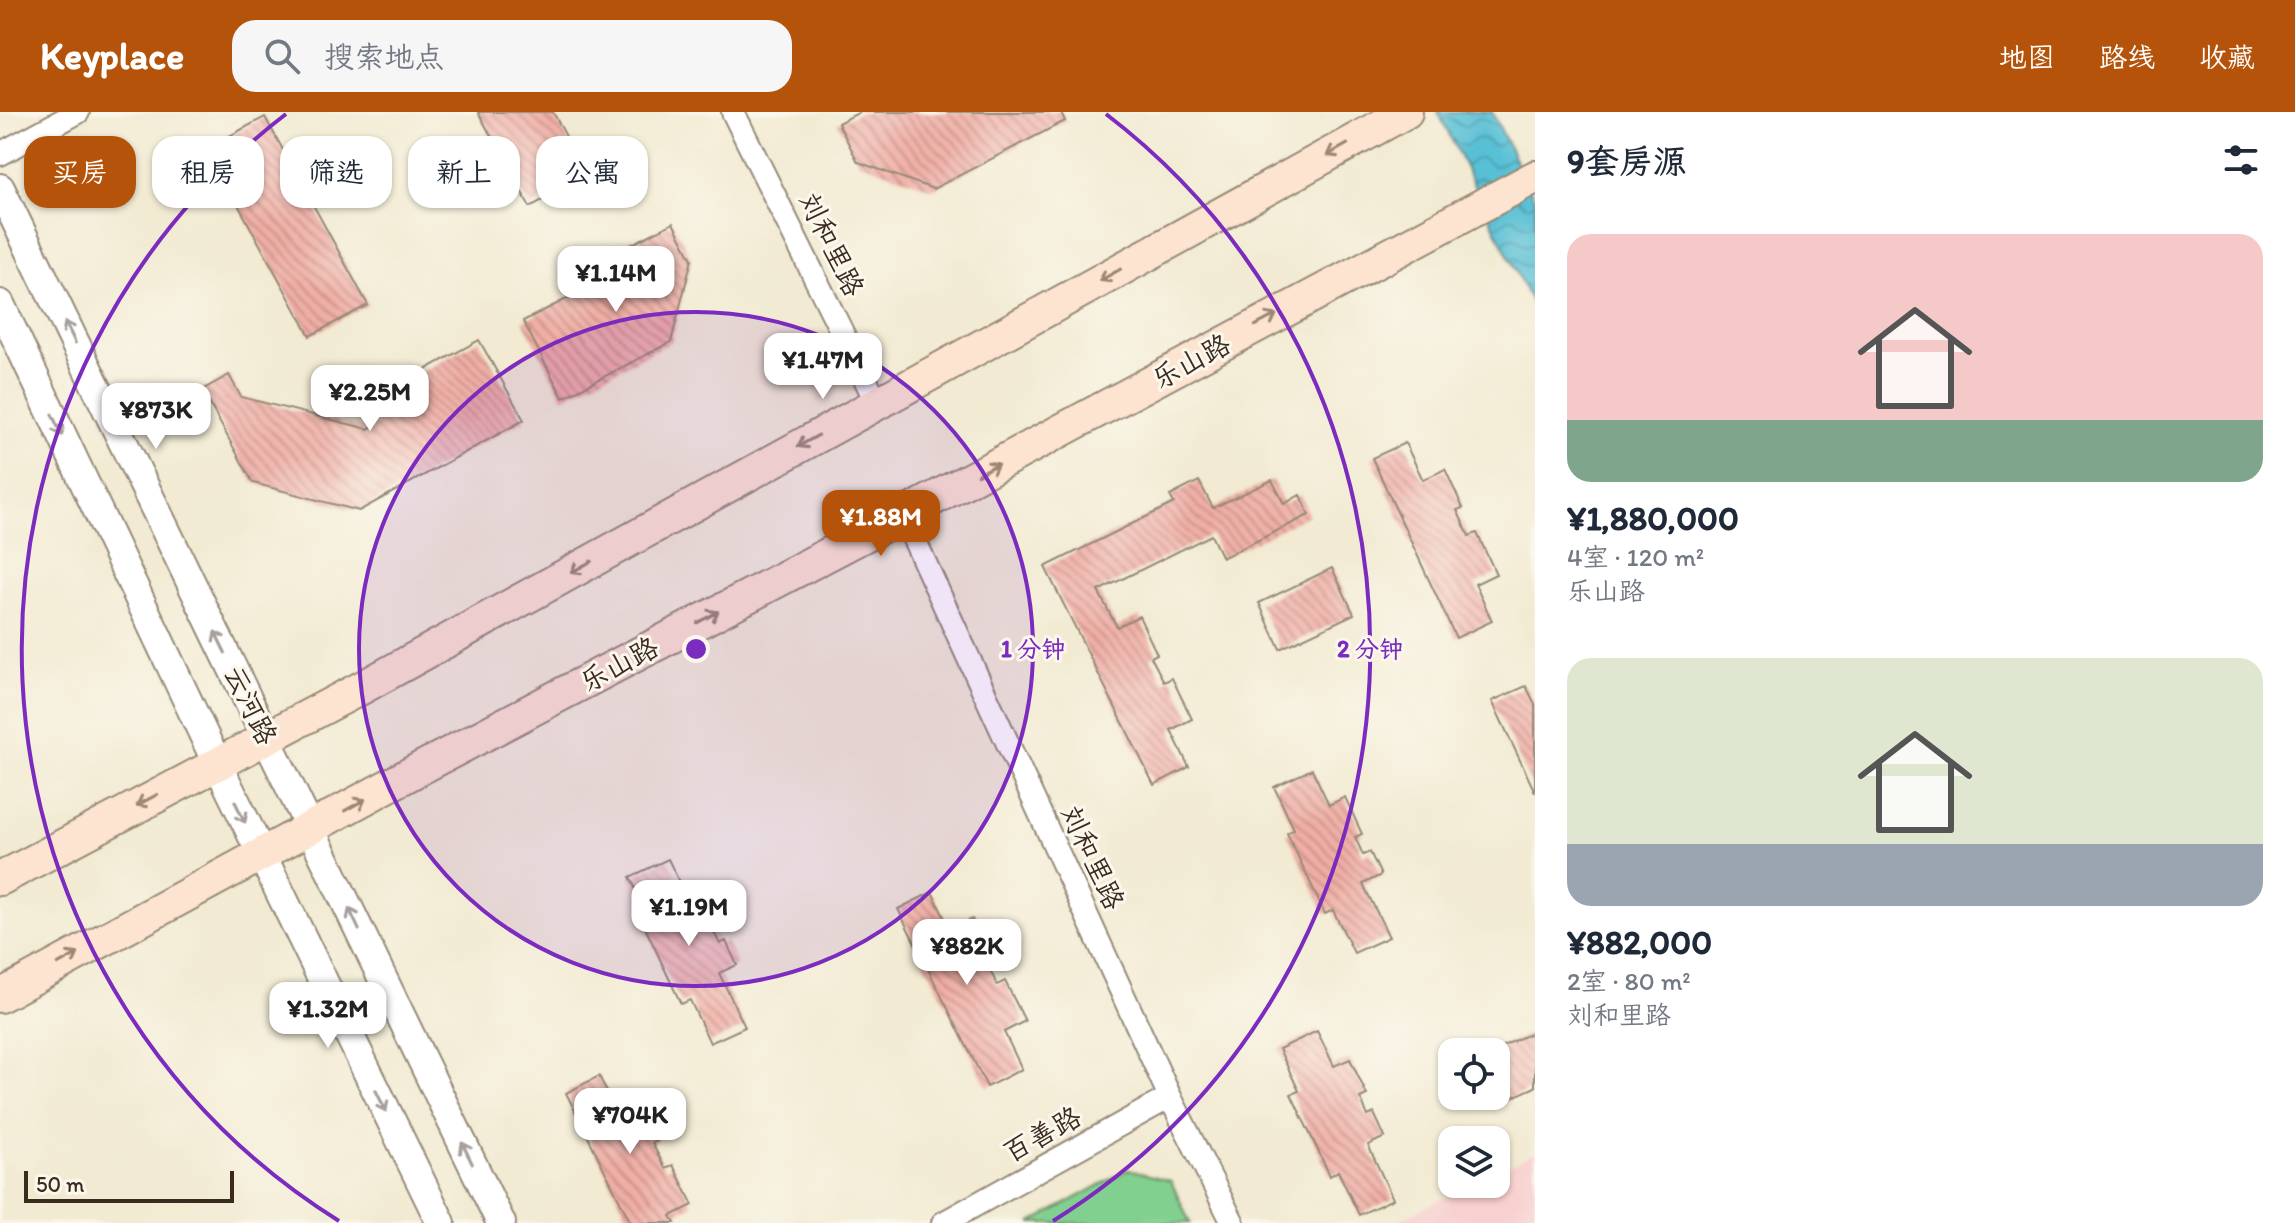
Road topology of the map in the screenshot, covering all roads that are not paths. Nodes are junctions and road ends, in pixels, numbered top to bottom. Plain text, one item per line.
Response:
1 (78, 112) edge
2 (733, 112) edge
3 (1406, 112) edge
4 (0, 154) edge
5 (1535, 177) edge
6 (0, 188) edge
7 (0, 304) edge
8 (877, 403) junction
9 (903, 515) junction
10 (266, 737) junction
11 (217, 763) junction
12 (312, 828) junction
13 (261, 854) junction
14 (0, 879) edge
15 (0, 996) edge
16 (1170, 1097) junction
17 (441, 1223) edge
18 (501, 1223) edge
19 (943, 1223) edge
20 (1233, 1223) edge

1 - 4 street
2 - 8 street, 刘和里路
3 -> 8 main road
9 -> 5 main road, 乐山路
10 -> 6 street, 云河路
7 -> 11 street, 云河路
8 -> 10 main road
12 -> 9 main road, 乐山路
9 - 16 street, 刘和里路
10 - 11 main road
10 - 12 street, 云河路
11 -> 13 street, 云河路
11 -> 14 main road
12 - 13 main road, 乐山路
18 -> 12 street, 云河路
15 -> 13 main road, 乐山路
13 -> 17 street, 云河路
16 - 19 street, 百善路
16 - 20 street, 刘和里路

